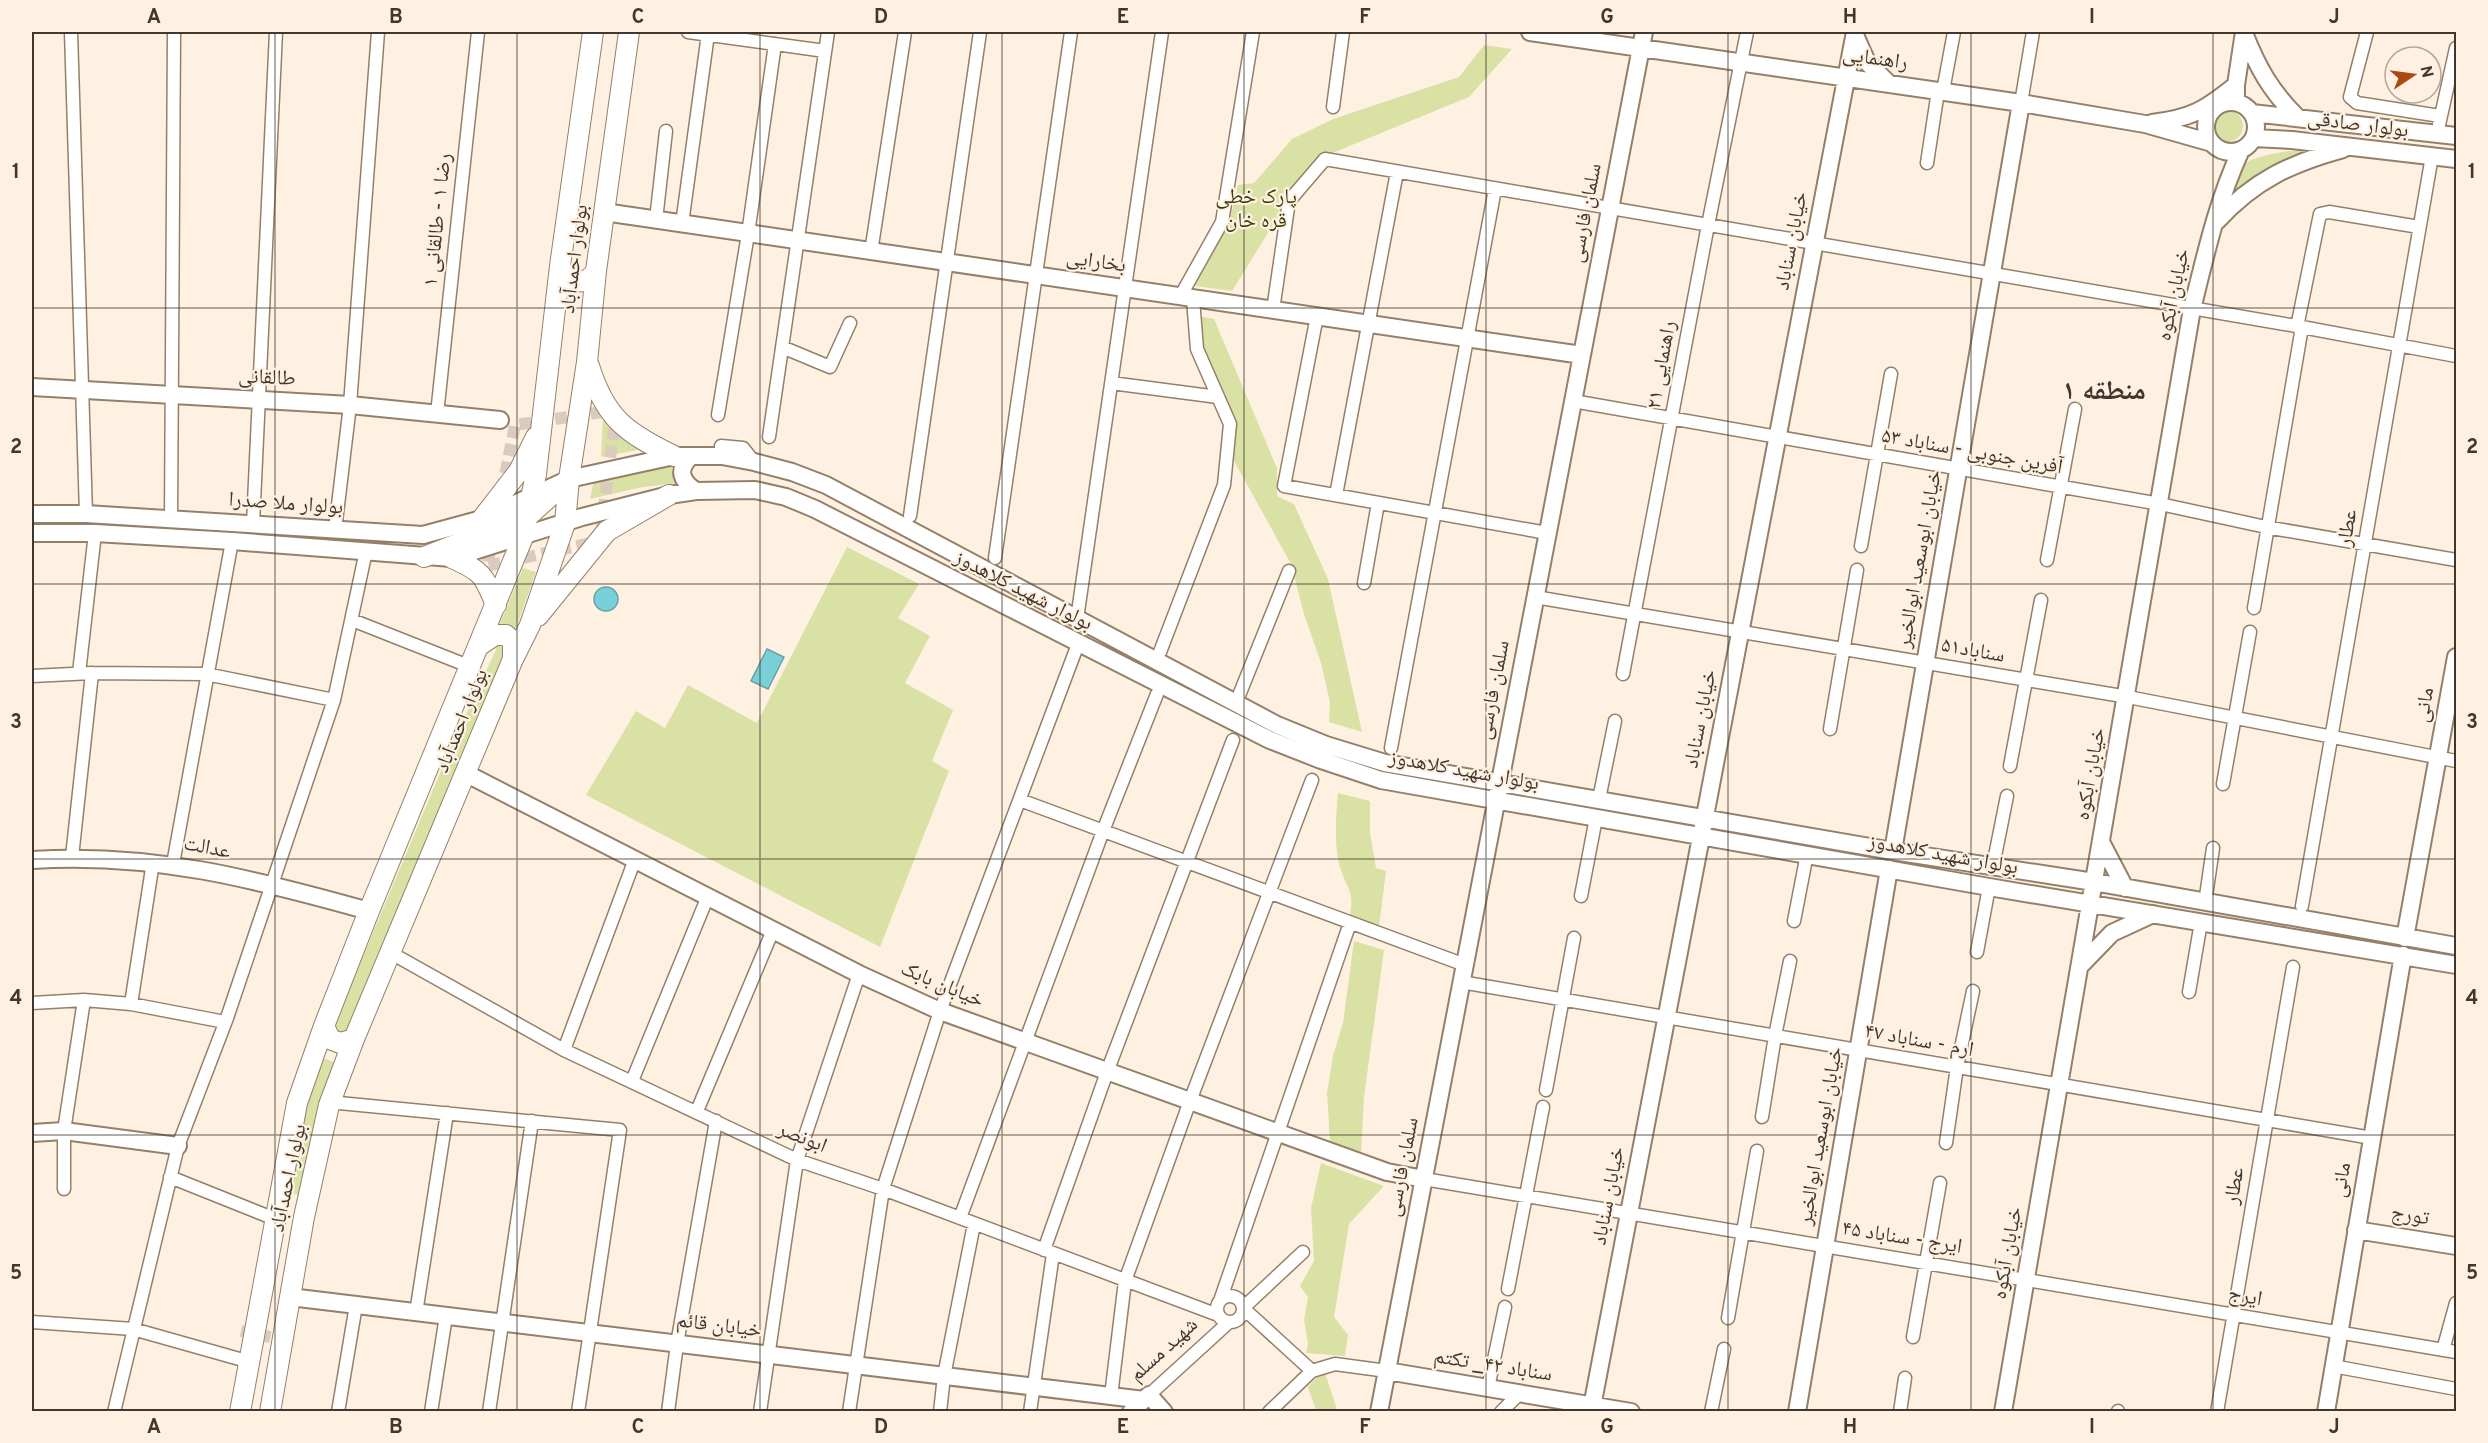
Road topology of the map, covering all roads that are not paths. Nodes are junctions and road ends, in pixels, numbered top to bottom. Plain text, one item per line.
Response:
1 (71, 32) edge
2 (174, 32) edge
3 (276, 32) edge
4 (378, 32) edge
5 (478, 32) edge
6 (593, 32) edge
7 (629, 32) edge
8 (688, 32) edge
9 (828, 32) edge
10 (905, 32) edge
11 (980, 32) edge
12 (1071, 32) edge
13 (1162, 32) edge
14 (1253, 32) edge
15 (1343, 32) edge
16 (1530, 32) edge
17 (1747, 32) edge
18 (1954, 32) edge
19 (2033, 32) edge
20 (2244, 32) edge
21 (2367, 32) edge
22 (1855, 33) edge
23 (708, 34) junction
24 (1642, 40) edge
25 (775, 44) junction
26 (2457, 48) edge
27 (825, 51) junction
28 (1741, 62) junction
29 (1846, 77) junction
30 (1888, 84) junction
31 (2236, 85) junction
32 (1941, 91) junction
33 (2021, 103) junction
34 (2236, 103) junction
35 (1333, 107) dead end
36 (2252, 113) junction
37 (2440, 116) junction
38 (2297, 117) junction
39 (2145, 124) junction
40 (666, 131) dead end
41 (2437, 134) junction
42 (2457, 136) edge
43 (2212, 143) junction
44 (2247, 144) junction
45 (2355, 146) junction
46 (2432, 156) junction
47 (2457, 159) edge
48 (1928, 163) dead end
49 (1397, 172) junction
50 (1495, 189) junction
51 (1610, 208) junction
52 (604, 212) junction
53 (657, 220) junction
54 (682, 224) junction
55 (1708, 225) junction
56 (2212, 226) junction
57 (2419, 227) junction
58 (748, 234) junction
59 (798, 242) junction
60 (1815, 244) junction
61 (871, 252) junction
62 (946, 263) junction
63 (560, 266) junction
64 (596, 271) junction
65 (1992, 274) junction
66 (1035, 276) junction
67 (1125, 289) junction
68 (1187, 298) junction
69 (2193, 309) junction
70 (1273, 310) junction
71 (1317, 316) junction
72 (850, 323) dead end
73 (1368, 324) junction
74 (2300, 327) junction
75 (1467, 338) junction
76 (782, 347) junction
77 (2400, 347) junction
78 (1581, 355) junction
79 (2457, 356) edge
80 (588, 362) junction
81 (1891, 374) dead end
82 (1111, 383) junction
83 (32, 387) edge
84 (83, 389) junction
85 (170, 396) junction
86 (1218, 397) junction
87 (259, 400) junction
88 (1573, 401) junction
89 (350, 405) junction
90 (2075, 409) dead end
91 (437, 414) junction
92 (718, 415) dead end
93 (1672, 418) junction
94 (500, 420) dead end
95 (543, 422) junction
96 (769, 437) dead end
97 (1777, 437) junction
98 (1877, 455) junction
99 (682, 456) junction
100 (1958, 469) junction
101 (569, 479) junction
102 (2060, 487) junction
103 (696, 491) junction
104 (669, 495) junction
105 (1336, 495) junction
106 (532, 498) junction
107 (1378, 503) junction
108 (2160, 504) junction
109 (1433, 513) junction
110 (32, 514) edge
111 (86, 514) junction
112 (910, 516) dead end
113 (527, 517) junction
114 (171, 519) junction
115 (482, 519) junction
116 (566, 523) junction
117 (253, 524) junction
118 (2266, 527) junction
119 (335, 530) junction
120 (32, 533) edge
121 (95, 533) junction
122 (1547, 533) junction
123 (423, 535) junction
124 (522, 537) junction
125 (232, 541) junction
126 (2365, 544) junction
127 (1861, 546) dead end
128 (366, 551) junction
129 (424, 557) junction
130 (452, 558) junction
131 (995, 558) dead end
132 (2047, 560) dead end
133 (2457, 560) edge
134 (1857, 570) dead end
135 (1289, 571) dead end
136 (1364, 583) dead end
137 (1535, 597) junction
138 (2041, 600) dead end
139 (496, 604) junction
140 (2254, 608) dead end
141 (1636, 614) junction
142 (1077, 619) junction
143 (352, 620) junction
144 (530, 625) junction
145 (1740, 632) junction
146 (2250, 633) dead end
147 (1078, 644) junction
148 (480, 645) junction
149 (1842, 649) junction
150 (1160, 652) dead end
151 (2457, 657) edge
152 (513, 659) junction
153 (1925, 663) junction
154 (471, 667) junction
155 (86, 673) junction
156 (206, 674) junction
157 (1623, 675) dead end
158 (32, 676) edge
159 (2026, 680) junction
160 (1157, 694) dead end
161 (2128, 697) junction
162 (333, 700) junction
163 (1236, 703) junction
164 (2234, 719) junction
165 (1615, 720) dead end
166 (1830, 729) dead end
167 (2331, 738) junction
168 (1233, 740) dead end
169 (1391, 748) dead end
170 (2439, 758) junction
171 (2457, 761) edge
172 (2010, 766) dead end
173 (467, 774) junction
174 (1312, 780) dead end
175 (2223, 784) dead end
176 (1498, 791) junction
177 (2007, 795) dead end
178 (1599, 799) junction
179 (1020, 800) junction
180 (1705, 817) junction
181 (1596, 818) junction
182 (1103, 831) junction
183 (1701, 835) junction
184 (2102, 842) junction
185 (2213, 848) dead end
186 (1893, 851) junction
187 (1807, 854) junction
188 (72, 857) junction
189 (635, 859) junction
190 (32, 860) edge
191 (153, 862) junction
192 (1188, 863) junction
193 (172, 864) junction
194 (1993, 867) junction
195 (1889, 869) junction
196 (2094, 882) junction
197 (273, 884) junction
198 (1989, 887) junction
199 (2125, 888) junction
200 (1268, 892) junction
201 (708, 896) junction
202 (1581, 896) dead end
203 (2091, 902) junction
204 (2205, 903) junction
205 (2302, 906) dead end
206 (369, 911) junction
207 (2153, 914) junction
208 (1794, 921) dead end
209 (2201, 922) junction
210 (1350, 923) junction
211 (773, 930) junction
212 (1574, 938) dead end
213 (2405, 938) junction
214 (2457, 946) edge
215 (1977, 952) dead end
216 (391, 953) junction
217 (2403, 956) junction
218 (1790, 961) dead end
219 (1464, 964) junction
220 (2457, 965) edge
221 (2080, 966) junction
222 (2293, 967) dead end
223 (859, 974) junction
224 (1461, 982) junction
225 (1973, 991) dead end
226 (2189, 992) dead end
227 (84, 1000) junction
228 (1563, 1000) junction
229 (32, 1003) edge
230 (131, 1004) junction
231 (940, 1011) junction
232 (1666, 1017) junction
233 (226, 1020) junction
234 (324, 1026) junction
235 (1775, 1036) junction
236 (354, 1039) junction
237 (1023, 1043) junction
238 (564, 1050) junction
239 (1858, 1051) junction
240 (312, 1056) junction
241 (345, 1067) junction
242 (1957, 1067) junction
243 (1107, 1072) junction
244 (632, 1081) junction
245 (2060, 1085) junction
246 (1546, 1090) dead end
247 (1190, 1101) junction
248 (329, 1105) junction
249 (1543, 1107) dead end
250 (697, 1111) junction
251 (447, 1113) junction
252 (1762, 1117) dead end
253 (2267, 1120) junction
254 (532, 1121) junction
255 (716, 1121) junction
256 (64, 1131) junction
257 (1278, 1132) junction
258 (32, 1133) edge
259 (2372, 1138) junction
260 (1946, 1143) dead end
261 (178, 1146) junction
262 (1757, 1151) dead end
263 (797, 1160) junction
264 (170, 1177) junction
265 (1424, 1179) junction
266 (1940, 1183) dead end
267 (64, 1189) dead end
268 (883, 1189) junction
269 (1526, 1196) junction
270 (1629, 1213) junction
271 (960, 1218) junction
272 (274, 1219) junction
273 (974, 1224) junction
274 (2356, 1230) junction
275 (1742, 1232) junction
276 (1825, 1245) junction
277 (2457, 1246) edge
278 (1049, 1252) junction
279 (1303, 1252) dead end
280 (1927, 1262) junction
281 (2026, 1279) junction
282 (1125, 1281) junction
283 (1508, 1289) dead end
284 (290, 1298) junction
285 (1221, 1298) junction
286 (2457, 1303) edge
287 (356, 1305) junction
288 (1243, 1308) junction
289 (1505, 1308) dead end
290 (416, 1312) junction
291 (2233, 1314) junction
292 (446, 1316) junction
293 (1728, 1318) dead end
294 (1223, 1319) junction
295 (32, 1322) edge
296 (501, 1323) junction
297 (133, 1329) junction
298 (2339, 1332) junction
299 (588, 1333) junction
300 (1913, 1337) dead end
301 (677, 1344) junction
302 (1724, 1348) dead end
303 (2443, 1350) junction
304 (2457, 1352) edge
305 (768, 1355) junction
306 (250, 1362) junction
307 (856, 1365) junction
308 (2333, 1366) junction
309 (1312, 1371) junction
310 (1387, 1371) junction
311 (944, 1376) junction
312 (1905, 1378) dead end
313 (1033, 1386) junction
314 (1488, 1388) junction
315 (2457, 1389) edge
316 (1520, 1393) junction
317 (1111, 1396) junction
318 (1146, 1397) junction
319 (1591, 1408) edge
320 (114, 1412) edge
321 (240, 1412) edge
322 (270, 1412) edge
323 (338, 1412) edge
324 (431, 1412) edge
325 (489, 1412) edge
326 (578, 1412) edge
327 (668, 1412) edge
328 (760, 1412) edge
329 (849, 1412) edge
330 (940, 1412) edge
331 (1030, 1412) edge
332 (1131, 1412) edge
333 (1164, 1412) edge
334 (1269, 1412) edge
335 (1379, 1412) edge
336 (1501, 1412) edge
337 (1630, 1412) edge
338 (1711, 1412) edge
339 (1797, 1412) edge
340 (1900, 1412) edge
341 (2003, 1412) edge
342 (2217, 1412) edge
343 (2326, 1412) edge

1 - 84 street
2 - 85 street
3 - 87 street
4 - 89 street
5 - 91 street, رضا ۱ - طالقانی ۱
6 - 63 main road, بولوار احمدآباد
7 - 52 main road, بولوار احمدآباد
8 - 23 street
9 - 27 street
10 - 61 street
11 - 62 street
12 - 66 street
13 - 67 street
14 - 68 street
15 - 35 street
16 - 24 main road, راهنمایی
17 - 28 street, راهنمایی ۲۱
18 - 32 street
19 - 33 street
20 - 31 main road
20 - 38 main road
21 - 37 street
22 - 29 main road, خیابان سناباد
22 - 30 main road
23 - 25 street
23 - 54 street
24 - 28 main road, راهنمایی
24 - 51 main road, سلمان فارسی
25 - 27 street
25 - 58 street
26 - 37 street
27 - 59 street
28 - 29 main road, راهنمایی
28 - 55 street, راهنمایی ۲۱
29 - 30 main road, راهنمایی
29 - 60 main road, خیابان سناباد
30 - 32 main road, راهنمایی
31 - 34 main road
31 - 39 main road
32 - 33 main road, راهنمایی
32 - 48 street
33 - 39 main road, راهنمایی
33 - 65 main road, خیابان ابوسعید ابوالخیر
34 - 36 main road
34 - 43 main road
36 - 38 main road, بولوار صادقی
36 - 44 main road
37 - 41 street
38 - 41 main road, بولوار صادقی
39 - 43 main road, راهنمایی
40 - 53 street
41 - 42 main road, بولوار صادقی
43 - 44 main road
44 - 45 main road, بولوار صادقی
44 - 56 main road, خیابان آبکوه
45 - 46 main road, بولوار صادقی
45 - 56 main road
46 - 47 main road, بولوار صادقی
46 - 57 street, عطار
49 - 50 street
49 - 70 street
49 - 73 street
50 - 51 street
50 - 75 street
51 - 55 street
51 - 78 main road, سلمان فارسی
52 - 53 main road, بخارایی
52 - 64 main road, بولوار احمدآباد
53 - 54 main road, بخارایی
54 - 58 main road, بخارایی
55 - 60 street
55 - 93 street, راهنمایی ۲۱
56 - 69 main road, خیابان آبکوه
57 - 74 street
57 - 77 street, عطار
58 - 59 main road, بخارایی
58 - 92 street
59 - 61 main road, بخارایی
59 - 76 street
60 - 65 street
60 - 97 main road, خیابان سناباد
61 - 62 main road, بخارایی
62 - 66 main road, بخارایی
62 - 112 street
63 - 64 main road
63 - 95 main road, بولوار احمدآباد
64 - 80 main road, بولوار احمدآباد
65 - 69 street
65 - 100 main road, خیابان ابوسعید ابوالخیر
66 - 67 main road, بخارایی
66 - 131 street
67 - 68 main road, بخارایی
67 - 82 street
68 - 70 main road, بخارایی
68 - 86 street
69 - 74 street
69 - 108 main road, خیابان آبکوه
70 - 71 main road, بخارایی
71 - 73 main road, بخارایی
71 - 105 street
72 - 76 street
73 - 75 main road, بخارایی
73 - 105 street
74 - 77 street
74 - 118 street
75 - 78 main road, بخارایی
75 - 109 street
76 - 96 street
77 - 79 street
77 - 126 street, عطار
78 - 88 main road, سلمان فارسی
80 - 99 main road
80 - 101 main road, بولوار احمدآباد
81 - 98 street
82 - 86 street
82 - 142 street
83 - 84 main road, طالقانی
84 - 85 main road, طالقانی
84 - 111 street
85 - 87 main road, طالقانی
85 - 114 street
86 - 150 street
87 - 89 main road, طالقانی
87 - 117 street
88 - 93 street, آفرین جنوبی - سناباد ۵۳
88 - 122 main road, سلمان فارسی
89 - 91 main road, طالقانی
89 - 119 street
90 - 102 street
91 - 94 main road, طالقانی
93 - 97 street, آفرین جنوبی - سناباد ۵۳
93 - 141 street, راهنمایی ۲۱
95 - 106 main road, بولوار احمدآباد
95 - 115 main road
97 - 98 street, آفرین جنوبی - سناباد ۵۳
97 - 145 main road, خیابان سناباد
98 - 100 street, آفرین جنوبی - سناباد ۵۳
98 - 127 street
99 - 101 main road, بولوار شهید کلاهدوز
99 - 103 main road
99 - 142 main road, بولوار شهید کلاهدوز
100 - 102 street, آفرین جنوبی - سناباد ۵۳
100 - 153 main road, خیابان ابوسعید ابوالخیر
101 - 106 main road, بولوار شهید کلاهدوز
101 - 113 main road
101 - 116 main road, بولوار احمدآباد
102 - 108 street, آفرین جنوبی - سناباد ۵۳
102 - 132 street
103 - 104 main road, بولوار شهید کلاهدوز
103 - 147 main road, بولوار شهید کلاهدوز
104 - 116 main road, بولوار شهید کلاهدوز
104 - 144 main road
105 - 107 street
106 - 113 main road, بولوار احمدآباد
106 - 115 main road, بولوار ملا صدرا
107 - 109 street
107 - 136 street
108 - 118 street, آفرین جنوبی - سناباد ۵۳
108 - 161 main road, خیابان آبکوه
109 - 122 street
109 - 169 street
110 - 111 main road, بولوار ملا صدرا
111 - 114 main road, بولوار ملا صدرا
113 - 124 main road, بولوار احمدآباد
113 - 129 main road
114 - 117 main road, بولوار ملا صدرا
115 - 123 main road, بولوار ملا صدرا
116 - 124 main road, بولوار شهید کلاهدوز
116 - 144 main road, بولوار احمدآباد
117 - 119 main road, بولوار ملا صدرا
118 - 126 street, آفرین جنوبی - سناباد ۵۳
118 - 140 street
119 - 123 main road, بولوار ملا صدرا
120 - 121 main road, بولوار ملا صدرا
121 - 125 main road, بولوار ملا صدرا
121 - 155 street
122 - 137 main road, سلمان فارسی
123 - 129 main road
124 - 130 main road, بولوار ملا صدرا
124 - 139 main road, بولوار احمدآباد
125 - 128 main road, بولوار ملا صدرا
125 - 156 street
126 - 133 street, آفرین جنوبی - سناباد ۵۳
126 - 167 street, عطار
128 - 129 main road, بولوار ملا صدرا
128 - 143 street
129 - 130 main road, بولوار ملا صدرا
130 - 139 main road
134 - 149 street
135 - 163 street
137 - 141 street, سناباد۵۱
137 - 176 main road, سلمان فارسی
138 - 159 street
139 - 148 main road, بولوار احمدآباد
141 - 145 street, سناباد۵۱
141 - 157 street, راهنمایی ۲۱
142 - 163 main road, بولوار شهید کلاهدوز
143 - 154 street
143 - 162 street
144 - 152 main road, بولوار احمدآباد
145 - 149 street, سناباد۵۱
145 - 180 main road, خیابان سناباد
146 - 164 street
147 - 176 main road, بولوار شهید کلاهدوز
147 - 179 street
148 - 152 main road
148 - 154 main road, بولوار احمدآباد
149 - 153 street, سناباد۵۱
149 - 166 street
151 - 170 main road, مانی
152 - 173 main road, بولوار احمدآباد
153 - 159 street, سناباد۵۱
153 - 186 main road, خیابان ابوسعید ابوالخیر
154 - 206 main road, بولوار احمدآباد
155 - 156 street
155 - 158 street
155 - 188 street
156 - 162 street
156 - 193 street
159 - 161 street, سناباد۵۱
159 - 172 street
160 - 182 street
161 - 164 street, سناباد۵۱
161 - 184 main road, خیابان آبکوه
162 - 197 street
163 - 176 main road, بولوار شهید کلاهدوز
164 - 167 street, سناباد۵۱
164 - 175 street
165 - 178 street
167 - 170 street, سناباد۵۱
167 - 205 street, عطار
168 - 192 street
170 - 171 street, سناباد۵۱
170 - 213 main road, مانی
173 - 189 main road, خیابان بابک
173 - 216 main road, بولوار احمدآباد
174 - 200 street
176 - 178 main road, بولوار شهید کلاهدوز
176 - 181 main road, بولوار شهید کلاهدوز
176 - 219 main road, سلمان فارسی
177 - 194 street
178 - 180 main road, بولوار شهید کلاهدوز
179 - 182 street
179 - 231 street
180 - 183 main road, خیابان سناباد
180 - 186 main road, بولوار شهید کلاهدوز
181 - 183 main road, بولوار شهید کلاهدوز
181 - 202 street
182 - 192 street
182 - 237 street
183 - 187 main road, بولوار شهید کلاهدوز
183 - 232 main road, خیابان سناباد
184 - 196 main road, خیابان آبکوه
184 - 199 main road
185 - 204 street
186 - 194 main road, بولوار شهید کلاهدوز
187 - 195 main road, بولوار شهید کلاهدوز
187 - 208 street
188 - 190 main road, عدالت
188 - 191 main road, عدالت
189 - 201 main road, خیابان بابک
189 - 238 street
191 - 193 main road, عدالت
191 - 230 street
192 - 200 street
192 - 243 street
193 - 197 main road, عدالت
194 - 196 main road, بولوار شهید کلاهدوز
195 - 198 main road, بولوار شهید کلاهدوز
195 - 239 main road, خیابان ابوسعید ابوالخیر
196 - 199 main road, بولوار شهید کلاهدوز
196 - 203 main road, خیابان آبکوه
197 - 206 main road, عدالت
197 - 233 street
198 - 203 main road, بولوار شهید کلاهدوز
198 - 215 street
199 - 204 main road, بولوار شهید کلاهدوز
200 - 210 street
200 - 247 street
201 - 211 main road, خیابان بابک
201 - 244 street
203 - 207 main road, بولوار شهید کلاهدوز
203 - 221 main road, خیابان آبکوه
204 - 213 main road, بولوار شهید کلاهدوز
206 - 234 main road, بولوار احمدآباد
207 - 209 main road, بولوار شهید کلاهدوز
207 - 221 main road
209 - 217 main road, بولوار شهید کلاهدوز
209 - 226 street
210 - 219 street
210 - 257 street
211 - 223 main road, خیابان بابک
211 - 250 street
212 - 228 street
213 - 214 main road, بولوار شهید کلاهدوز
216 - 236 main road, بولوار احمدآباد
216 - 238 street, ابونصر
217 - 220 main road, بولوار شهید کلاهدوز
217 - 259 main road, مانی
218 - 235 street
219 - 224 main road, سلمان فارسی
221 - 245 main road, خیابان آبکوه
222 - 253 street, عطار
223 - 231 main road, خیابان بابک
223 - 263 street
224 - 228 street, ارم - سناباد ۴۷
224 - 265 main road, سلمان فارسی
225 - 242 street
227 - 229 street
227 - 230 street
227 - 256 street
228 - 232 street, ارم - سناباد ۴۷
228 - 246 street
230 - 233 street
231 - 237 main road, خیابان بابک
231 - 268 street
232 - 235 street, ارم - سناباد ۴۷
232 - 270 main road, خیابان سناباد
233 - 261 street
234 - 236 main road
234 - 240 main road, بولوار احمدآباد
235 - 239 street, ارم - سناباد ۴۷
235 - 252 street
236 - 241 main road, بولوار احمدآباد
237 - 243 main road, خیابان بابک
237 - 271 street
238 - 244 street, ابونصر
239 - 242 street, ارم - سناباد ۴۷
239 - 276 main road, خیابان ابوسعید ابوالخیر
240 - 241 main road
240 - 272 main road, بولوار احمدآباد
241 - 248 main road, بولوار احمدآباد
242 - 245 street, ارم - سناباد ۴۷
242 - 260 street
243 - 247 main road, خیابان بابک
243 - 278 street
244 - 250 street, ابونصر
245 - 253 street, ارم - سناباد ۴۷
245 - 281 main road, خیابان آبکوه
247 - 257 main road, خیابان بابک
247 - 282 street
248 - 251 street
248 - 284 main road, بولوار احمدآباد
249 - 269 street
250 - 255 street, ابونصر
251 - 254 street
251 - 290 street
253 - 259 street, ارم - سناباد ۴۷
253 - 291 street, عطار
254 - 296 street
254 - 299 street
255 - 263 street, ابونصر
255 - 301 street
256 - 258 main road
256 - 261 main road
256 - 267 street
257 - 265 main road, خیابان بابک
257 - 285 street
259 - 274 main road, مانی
261 - 264 street
262 - 275 street
263 - 268 street, ابونصر
263 - 305 street
264 - 272 street
264 - 297 street
265 - 269 street, ایرج - سناباد ۴۵
265 - 310 main road, سلمان فارسی
266 - 280 street
268 - 271 street, ابونصر
268 - 307 street
269 - 270 street, ایرج - سناباد ۴۵
269 - 283 street
270 - 275 street, ایرج - سناباد ۴۵
270 - 319 main road, خیابان سناباد
271 - 273 street, ابونصر
272 - 306 main road, بولوار احمدآباد
273 - 278 street, ابونصر
273 - 311 street
274 - 277 main road, تورج
274 - 298 main road, مانی
275 - 276 street, ایرج - سناباد ۴۵
275 - 293 street
276 - 280 street, ایرج - سناباد ۴۵
276 - 339 main road, خیابان ابوسعید ابوالخیر
278 - 282 street, ابونصر
278 - 313 street
279 - 288 street
280 - 281 street, ایرج - سناباد ۴۵
280 - 300 street
281 - 291 street, ایرج
281 - 341 main road, خیابان آبکوه
282 - 294 street, ابونصر
282 - 317 street
284 - 287 main road, خیابان قائم
284 - 322 main road, بولوار احمدآباد
285 - 288 street
285 - 294 street
286 - 303 street
287 - 290 main road, خیابان قائم
287 - 323 street
288 - 294 street
288 - 309 street
289 - 314 street
290 - 292 main road, خیابان قائم
291 - 298 street, ایرج
291 - 342 street, عطار
292 - 296 main road, خیابان قائم
292 - 324 street
294 - 318 street, شهید مسلم
295 - 297 street
296 - 299 main road, خیابان قائم
296 - 325 street
297 - 306 street
297 - 320 street
298 - 303 street, ایرج
298 - 308 main road, مانی
299 - 301 main road, خیابان قائم
299 - 326 street
301 - 305 main road, خیابان قائم
301 - 327 street
302 - 338 street
303 - 304 street, ایرج
305 - 307 main road, خیابان قائم
305 - 328 street
306 - 321 main road, بولوار احمدآباد
307 - 311 main road, خیابان قائم
307 - 329 street
308 - 315 street
308 - 343 main road, مانی
309 - 310 street
309 - 334 street
310 - 314 main road, سناباد ۴۲_ تکتم
310 - 335 main road, سلمان فارسی
311 - 313 main road, خیابان قائم
311 - 330 street
312 - 340 street
313 - 317 main road, خیابان قائم
313 - 331 street
314 - 316 main road, سناباد ۴۲_ تکتم
316 - 319 main road, سناباد ۴۲_ تکتم
316 - 336 street
317 - 318 main road, خیابان قائم
318 - 332 main road, شهید مسلم
318 - 333 main road
319 - 337 main road, سناباد ۴۲_ تکتم

